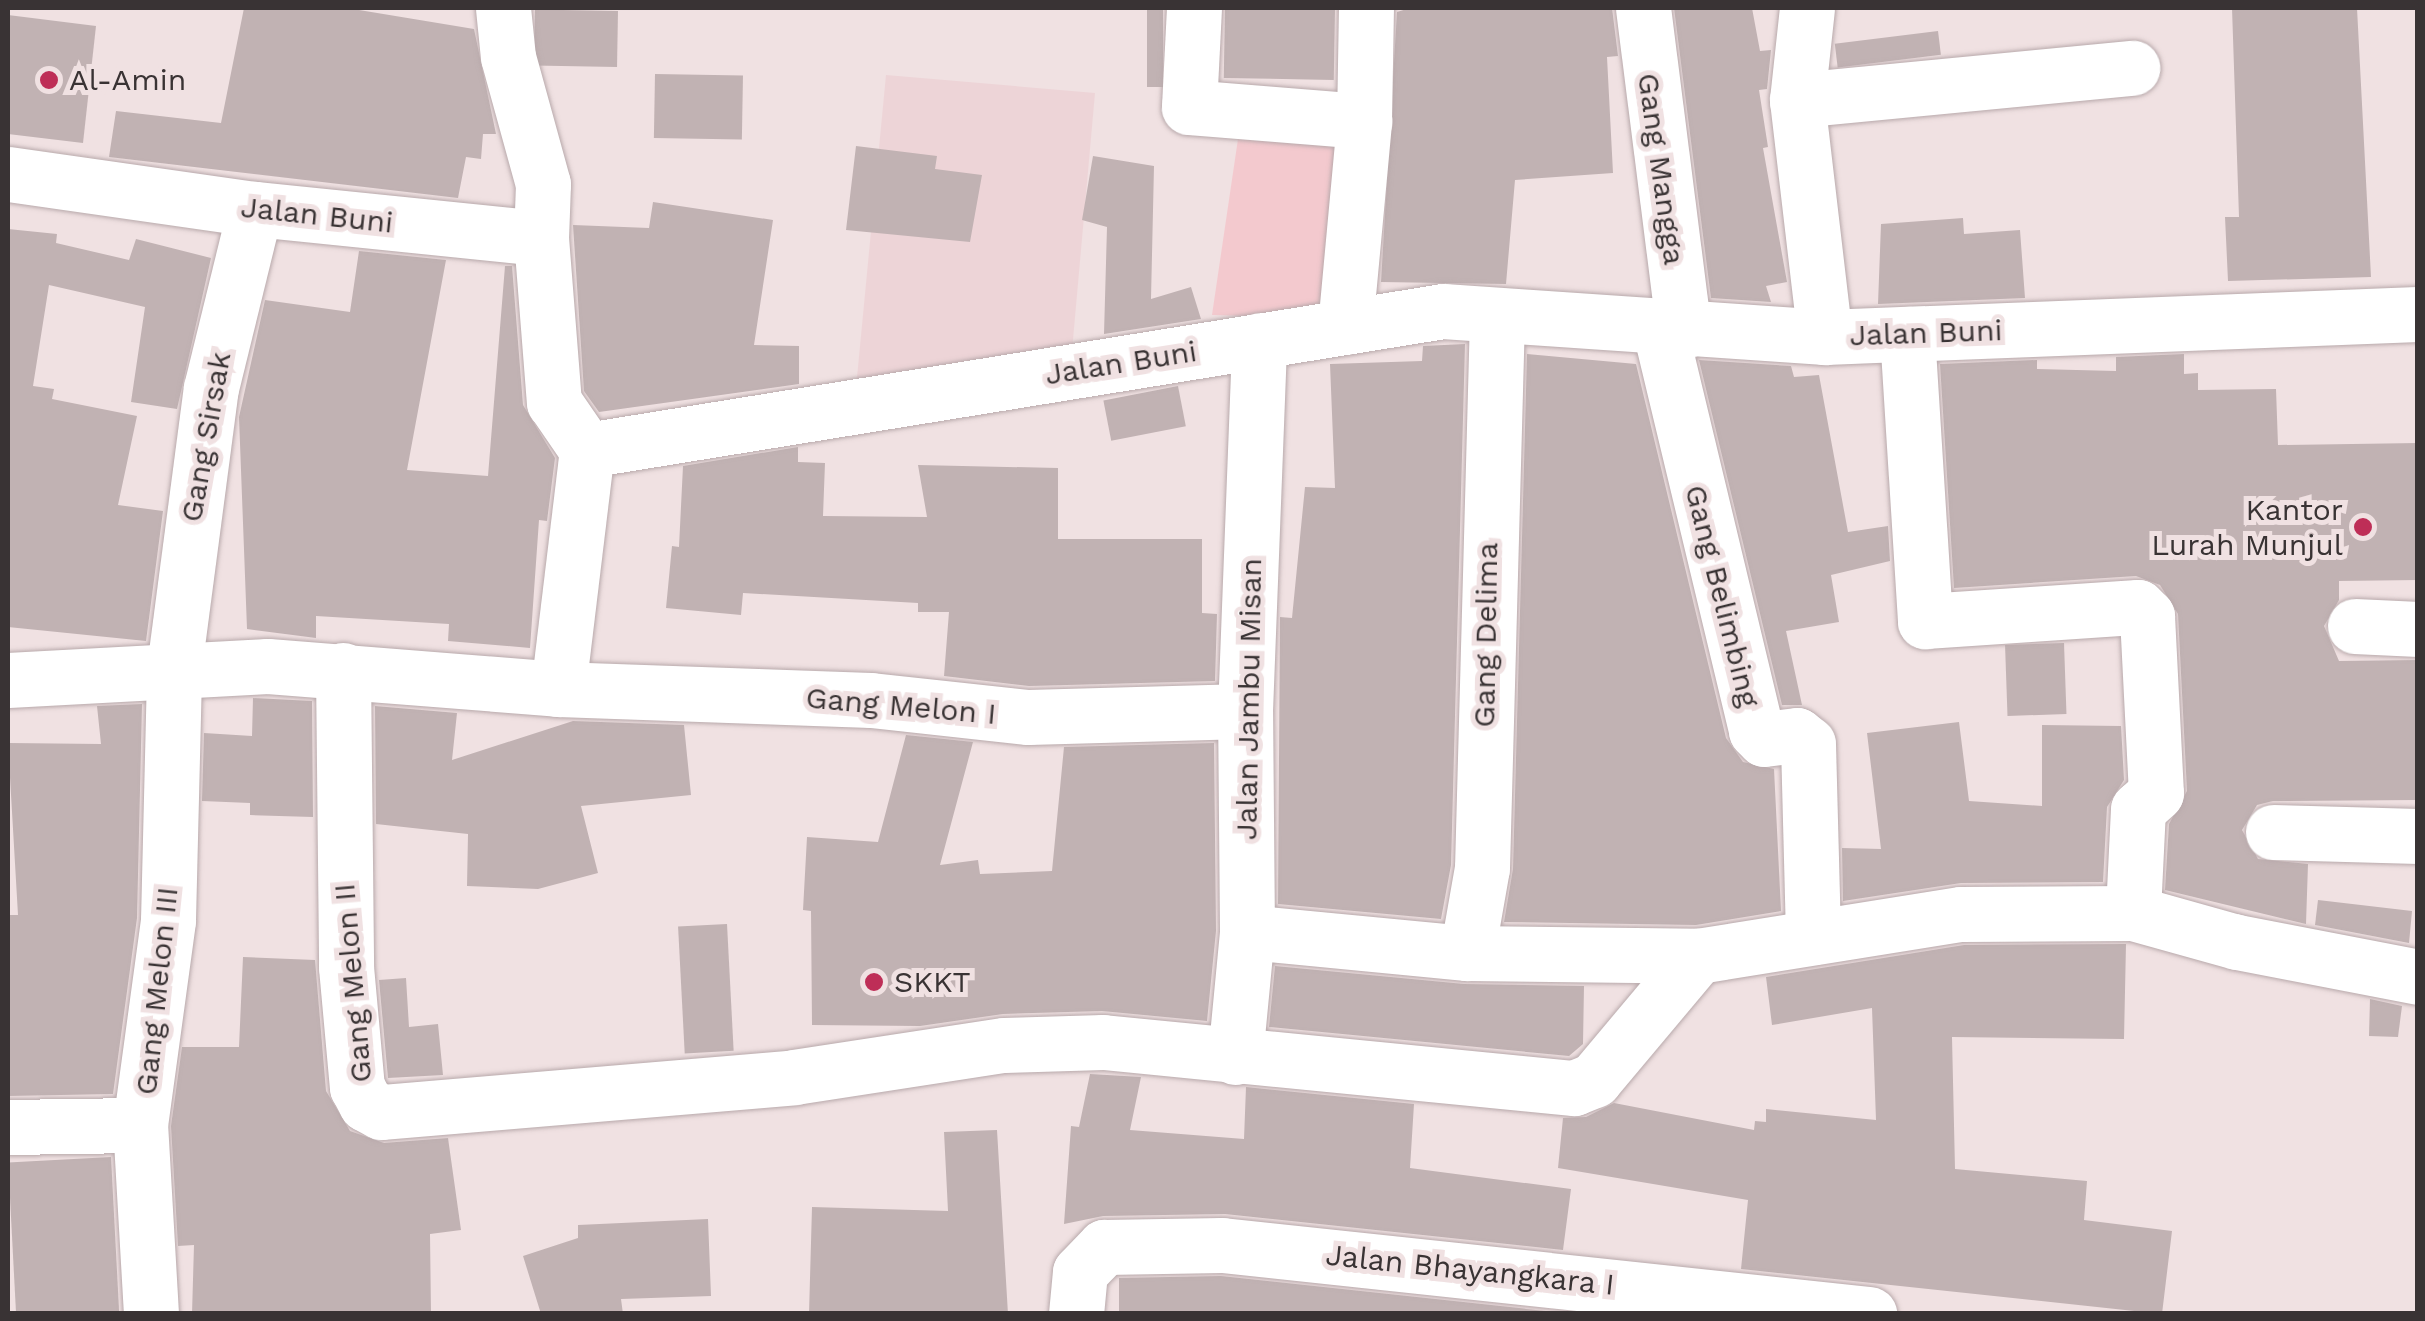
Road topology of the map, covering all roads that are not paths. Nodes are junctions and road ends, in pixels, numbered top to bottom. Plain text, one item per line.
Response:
1 (503, 8) edge
2 (1194, 8) edge
3 (1366, 8) edge
4 (1642, 8) edge
5 (1807, 8) edge
6 (2132, 68) dead end
7 (1796, 100) junction
8 (1364, 121) junction
9 (8, 174) edge
10 (255, 209) junction
11 (541, 238) junction
12 (2418, 314) edge
13 (1497, 317) junction
14 (1345, 327) junction
15 (1672, 331) junction
16 (1906, 334) junction
17 (1825, 337) junction
18 (1259, 340) junction
19 (587, 450) junction
20 (2355, 626) dead end
21 (2418, 629) edge
22 (174, 668) junction
23 (343, 670) junction
24 (8, 680) edge
25 (558, 689) junction
26 (1245, 711) junction
27 (2273, 832) dead end
28 (2418, 836) edge
29 (2133, 913) junction
30 (1246, 932) junction
31 (1813, 937) junction
32 (1467, 953) junction
33 (1698, 956) junction
34 (2418, 977) edge
35 (1235, 1056) junction
36 (140, 1125) junction
37 (8, 1127) edge
38 (1078, 1292) edge
39 (151, 1314) edge
40 (1869, 1314) edge

1 - 11 street
2 - 8 street
3 - 8 street
4 - 15 street, Gang Mangga
5 - 7 street
6 - 7 street
7 - 17 street
8 - 14 street
9 - 10 street, Jalan Buni
10 - 11 street, Jalan Buni
10 - 22 street, Gang Sirsak
11 - 19 street
12 - 16 street, Jalan Buni
13 - 14 street, Jalan Buni
13 - 15 street, Jalan Buni
13 - 32 street, Gang Delima
14 - 18 street, Jalan Buni
15 - 17 street, Jalan Buni
15 - 31 street, Gang Belimbing
16 - 17 street, Jalan Buni
16 - 29 street
18 - 19 street, Jalan Buni
18 - 26 street, Jalan Jambu Misan
19 - 25 street
20 - 21 street
22 - 23 street
22 - 24 street
22 - 36 street, Gang Melon III
23 - 25 street
23 - 35 street, Gang Melon II
25 - 26 street, Gang Melon I
26 - 30 street, Jalan Jambu Misan
27 - 28 street
29 - 31 street
29 - 34 street
30 - 32 street
30 - 35 street, Jalan Jambu Misan
31 - 33 street
32 - 33 street
33 - 35 street
36 - 37 street
36 - 39 street, Gang Melon III
38 - 40 street, Jalan Bhayangkara I

